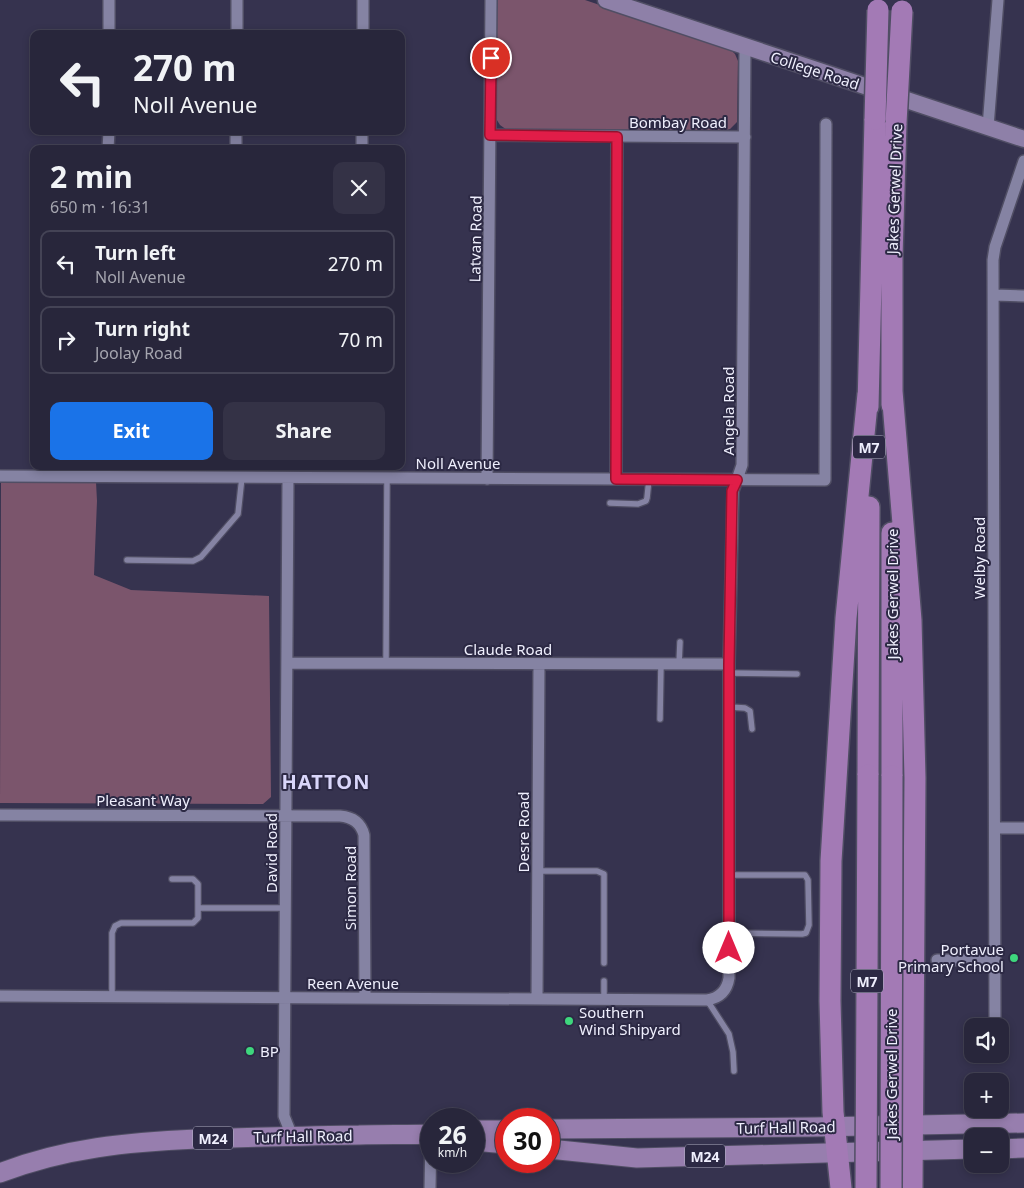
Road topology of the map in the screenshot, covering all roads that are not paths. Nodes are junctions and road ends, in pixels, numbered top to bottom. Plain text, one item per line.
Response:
1 (109, 0) edge
2 (237, 0) edge
3 (363, 0) edge
4 (491, 0) edge
5 (606, 0) edge
6 (998, 0) edge
7 (878, 5) edge
8 (902, 5) edge
9 (109, 30) edge
10 (237, 30) edge
11 (363, 30) edge
12 (745, 47) junction
13 (826, 124) dead end
14 (988, 127) junction
15 (490, 135) junction
16 (617, 137) junction
17 (745, 137) junction
18 (1024, 139) edge
19 (1024, 161) edge
20 (994, 295) junction
21 (1024, 296) edge
22 (892, 391) junction
23 (868, 394) junction
24 (107, 472) edge
25 (361, 472) edge
26 (237, 474) edge
27 (0, 476) edge
28 (288, 478) junction
29 (387, 478) junction
30 (488, 479) junction
31 (616, 479) junction
32 (649, 479) junction
33 (737, 480) junction
34 (610, 503) dead end
35 (127, 560) dead end
36 (680, 642) dead end
37 (287, 663) junction
38 (386, 664) junction
39 (539, 664) junction
40 (661, 664) junction
41 (679, 664) junction
42 (729, 669) junction
43 (797, 674) dead end
44 (729, 707) junction
45 (660, 719) dead end
46 (752, 729) dead end
47 (0, 815) edge
48 (286, 816) junction
49 (995, 828) junction
50 (1024, 828) edge
51 (538, 870) junction
52 (729, 875) junction
53 (172, 879) dead end
54 (198, 908) junction
55 (285, 908) junction
56 (729, 933) junction
57 (937, 960) dead end
58 (995, 960) junction
59 (604, 963) dead end
60 (604, 981) dead end
61 (0, 996) edge
62 (112, 997) junction
63 (285, 998) junction
64 (365, 998) junction
65 (537, 999) junction
66 (604, 1000) junction
67 (707, 1000) junction
68 (995, 1018) edge
69 (734, 1071) dead end
70 (1024, 1124) edge
71 (913, 1125) junction
72 (834, 1126) junction
73 (560, 1129) edge
74 (420, 1134) edge
75 (292, 1136) junction
76 (1024, 1148) edge
77 (560, 1149) edge
78 (964, 1149) edge
79 (1009, 1149) edge
80 (912, 1150) junction
81 (837, 1152) junction
82 (0, 1173) edge
83 (430, 1173) edge
84 (430, 1188) edge
85 (841, 1188) edge
86 (866, 1188) edge
87 (891, 1188) edge
88 (912, 1188) edge

1 - 9 street
2 - 10 street
3 - 11 street
4 - 15 street, Latvan Road
5 - 12 street, College Road
6 - 14 street
7 - 23 highway, Jakes Gerwel Drive / M7, bridge
8 - 22 highway, Jakes Gerwel Drive / M7, bridge
12 - 14 street, College Road
12 - 17 street, Angela Road
13 - 33 street, Noll Avenue
14 - 18 street, College Road
15 - 16 street, Bombay Road
15 - 30 street, Latvan Road
16 - 17 street, Bombay Road
16 - 31 street
17 - 33 street, Angela Road
19 - 20 street, Welby Road
20 - 21 street
20 - 49 street, Welby Road
22 - 71 highway
22 - 87 highway, Jakes Gerwel Drive / M7, bridge
23 - 72 highway
23 - 86 highway, Jakes Gerwel Drive / M7, bridge
24 - 26 street, Noll Avenue
24 - 27 street, Noll Avenue
25 - 28 street, Noll Avenue
25 - 29 street, Noll Avenue
26 - 28 street, Noll Avenue
26 - 35 lane
28 - 37 street, David Road
29 - 30 street, Noll Avenue
29 - 38 lane
30 - 31 street, Noll Avenue
31 - 32 street, Noll Avenue
32 - 33 street, Noll Avenue
32 - 34 lane
33 - 42 street, Angela Road
36 - 41 lane
37 - 38 street, Claude Road
37 - 48 street, David Road
38 - 39 street, Claude Road
39 - 40 street, Claude Road
39 - 51 street, Desre Road
40 - 41 street, Claude Road
40 - 45 lane
41 - 42 street, Claude Road
42 - 43 lane
42 - 44 street, Angela Road
44 - 46 lane
44 - 52 street, Angela Road
47 - 48 street, Pleasant Way
48 - 55 street, David Road
48 - 64 street, Simon Road
49 - 50 street
49 - 58 street, Welby Road
51 - 59 lane
51 - 65 street, Desre Road
52 - 56 street, Angela Road
52 - 56 lane
53 - 54 lane
54 - 55 lane
54 - 62 lane
55 - 63 street, David Road
56 - 67 street, Angela Road
57 - 58 street
58 - 68 street, Welby Road
60 - 66 lane
61 - 62 street, Reen Avenue
62 - 63 street, Reen Avenue
63 - 64 street, Reen Avenue
63 - 75 street, David Road
64 - 65 street, Reen Avenue
65 - 66 street, Reen Avenue
66 - 67 street, Reen Avenue
67 - 69 lane
70 - 71 main road, Turf Hall Road / M24
71 - 72 main road, Turf Hall Road / M24
71 - 80 highway
72 - 73 main road, Turf Hall Road / M24
72 - 81 highway
74 - 75 main road, Turf Hall Road / M24
75 - 82 main road, Turf Hall Road / M24
76 - 79 main road
77 - 81 main road, Turf Hall Road / M24
78 - 80 main road, Turf Hall Road / M24
80 - 81 main road, Turf Hall Road / M24
80 - 88 highway
81 - 85 highway
83 - 84 street

